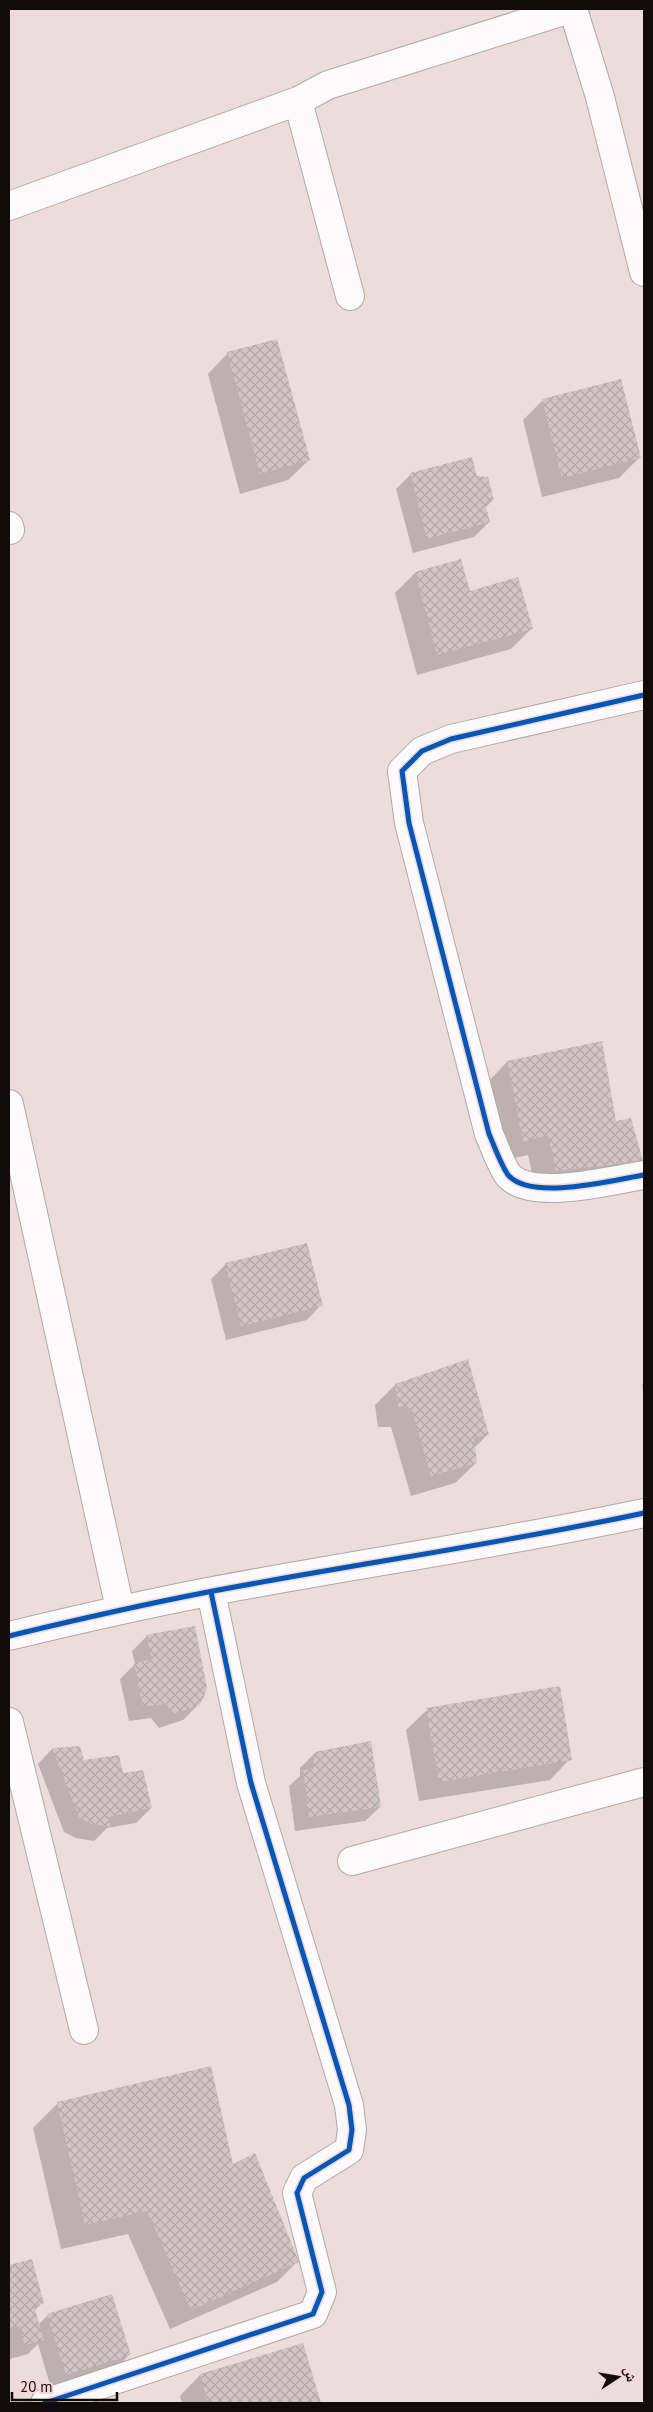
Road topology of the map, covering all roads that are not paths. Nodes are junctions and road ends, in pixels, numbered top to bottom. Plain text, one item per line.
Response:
1 (571, 9) edge
2 (298, 100) junction
3 (9, 206) edge
4 (644, 272) edge
5 (350, 296) dead end
6 (644, 695) edge
7 (9, 1104) edge
8 (644, 1175) edge
9 (644, 1513) edge
10 (211, 1592) junction
11 (120, 1609) junction
12 (9, 1636) edge
13 (9, 1722) edge
14 (644, 1782) edge
15 (352, 1861) dead end
16 (84, 2030) dead end
17 (45, 2403) edge

1 - 2 street
1 - 4 street
2 - 3 street
2 - 5 street
6 - 8 street
7 - 11 street
9 - 10 street
10 - 11 street
10 - 17 street
11 - 12 street
13 - 16 street
14 - 15 street

